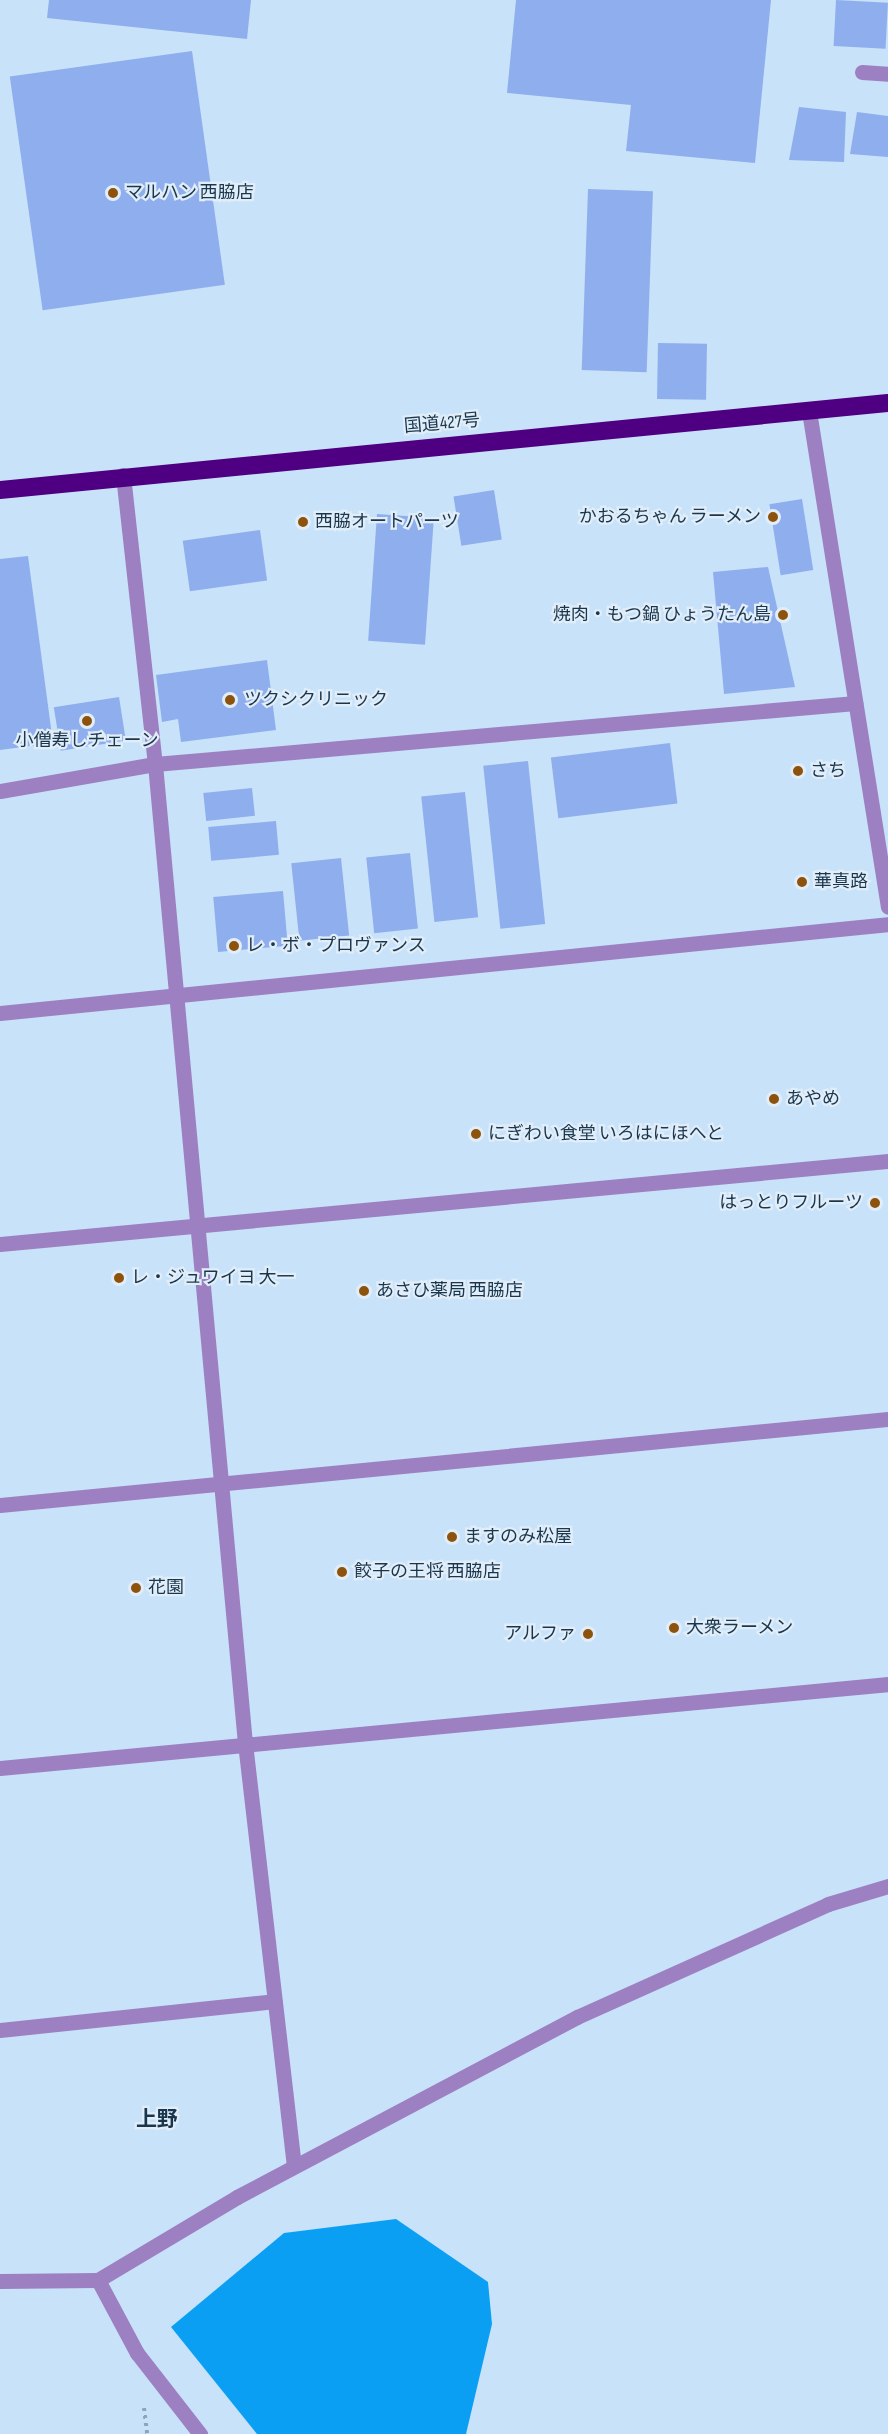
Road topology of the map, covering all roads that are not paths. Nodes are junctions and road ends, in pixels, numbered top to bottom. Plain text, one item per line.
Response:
1 (862, 72) dead end
2 (888, 74) edge
3 (888, 403) edge
4 (810, 411) junction
5 (123, 475) junction
6 (0, 490) edge
7 (855, 703) junction
8 (155, 764) junction
9 (0, 791) edge
10 (888, 908) edge
11 (888, 924) edge
12 (176, 993) junction
13 (0, 1013) edge
14 (888, 1161) edge
15 (198, 1225) junction
16 (0, 1244) edge
17 (888, 1419) edge
18 (223, 1485) junction
19 (0, 1505) edge
20 (888, 1684) edge
21 (245, 1743) junction
22 (0, 1768) edge
23 (888, 1886) edge
24 (274, 2001) junction
25 (0, 2030) edge
26 (294, 2166) junction
27 (98, 2280) junction
28 (0, 2281) edge
29 (200, 2434) edge

1 - 2 street
3 - 4 highway, 国道427号
4 - 5 highway, 国道427号
4 - 7 street
5 - 6 highway, 国道427号
5 - 8 street
7 - 8 street
7 - 10 street
8 - 9 street
8 - 12 street
11 - 12 street
12 - 13 street
12 - 15 street
14 - 15 street
15 - 16 street
15 - 18 street
17 - 18 street
18 - 19 street
18 - 21 street
20 - 21 street
21 - 22 street
21 - 24 street
23 - 26 street
24 - 25 street
24 - 26 street
26 - 27 street
27 - 28 street
27 - 29 street

